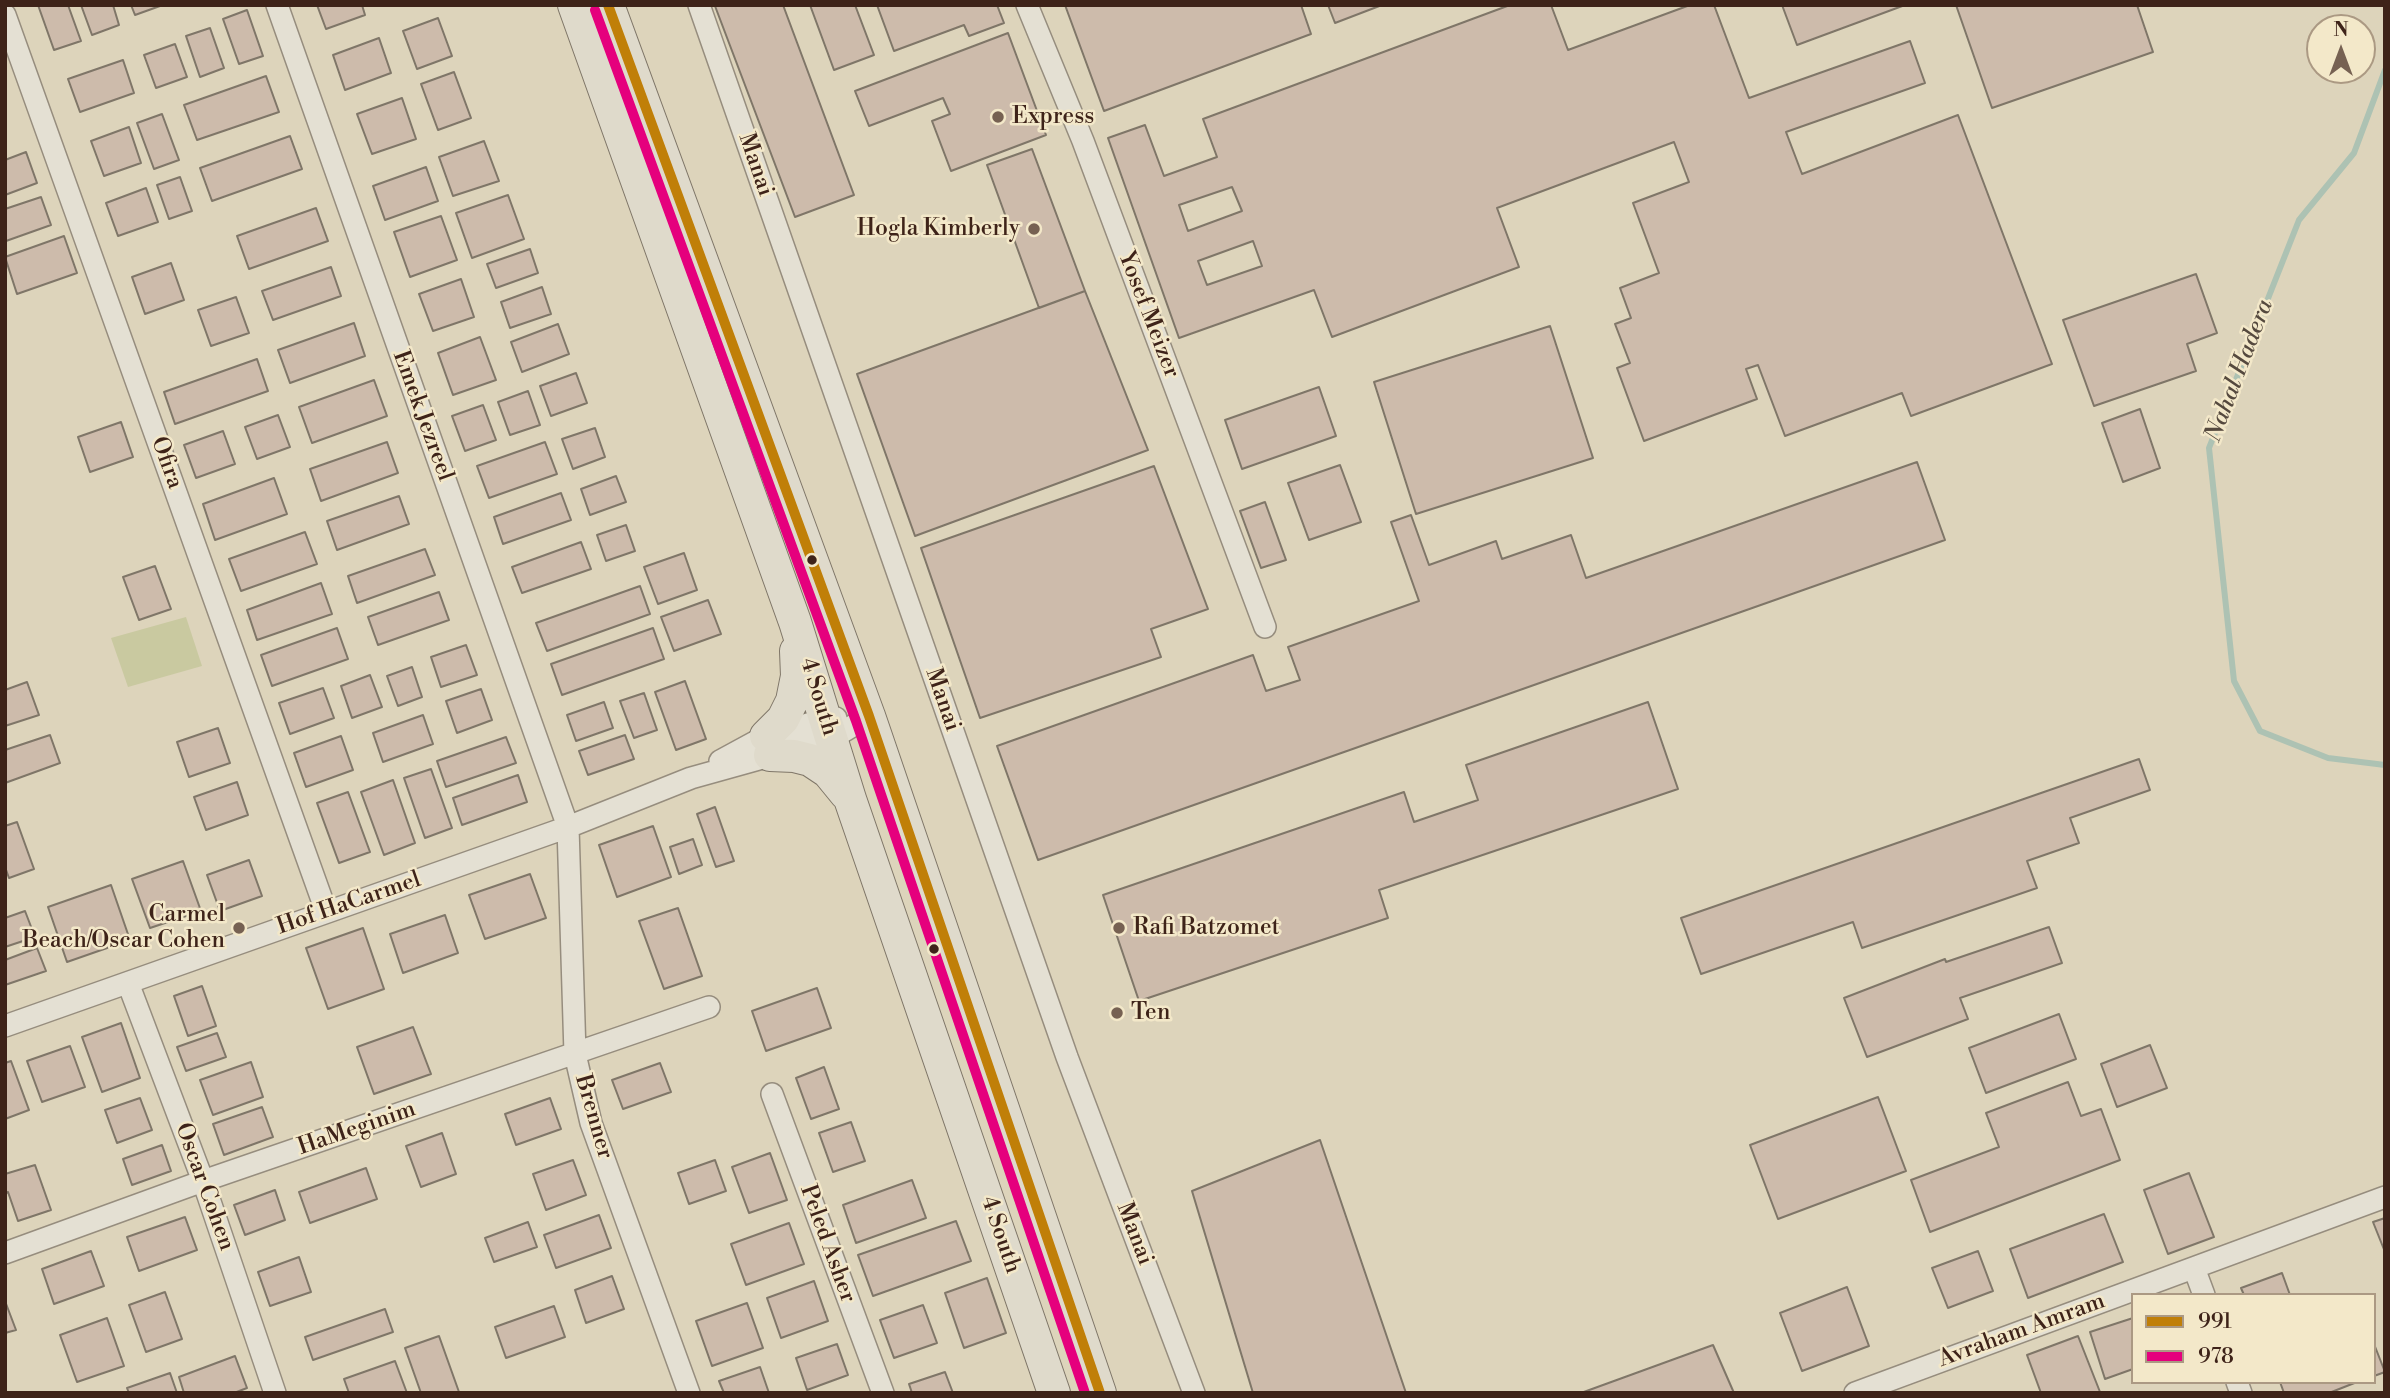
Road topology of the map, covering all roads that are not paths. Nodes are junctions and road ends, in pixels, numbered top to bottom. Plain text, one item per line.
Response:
1 (276, 5) edge
2 (574, 5) edge
3 (608, 5) edge
4 (699, 5) edge
5 (1027, 5) edge
6 (5, 15) edge
7 (795, 622) junction
8 (1265, 627) dead end
9 (869, 716) junction
10 (828, 729) junction
11 (769, 746) junction
12 (850, 799) junction
13 (568, 827) junction
14 (326, 911) junction
15 (128, 983) junction
16 (709, 1007) dead end
17 (5, 1026) edge
18 (575, 1054) junction
19 (772, 1094) dead end
20 (202, 1181) junction
21 (2385, 1197) edge
22 (5, 1253) edge
23 (2194, 1268) junction
24 (2203, 1293) edge
25 (275, 1393) edge
26 (690, 1393) edge
27 (883, 1393) edge
28 (1054, 1393) edge
29 (1100, 1393) edge
30 (1194, 1393) edge
31 (1856, 1393) edge

1 - 13 street, Emek Jezreel
2 - 7 highway, 4 South
3 - 9 highway
4 - 30 street, Manai
5 - 8 street, Yosef Meizer
6 - 14 street, Ofira
7 - 10 highway, 4 South
7 - 11 highway
9 - 10 street, Hof HaCarmel
9 - 29 highway
10 - 11 street, Hof HaCarmel
10 - 12 highway, 4 South
11 - 12 highway
11 - 13 street, Hof HaCarmel
12 - 28 highway, 4 South
13 - 14 street, Hof HaCarmel
13 - 18 street, Brenner
14 - 15 street, Hof HaCarmel
15 - 17 street, Hof HaCarmel
15 - 20 street, Oscar Cohen
16 - 18 street, HaMeginim
18 - 20 street, HaMeginim
18 - 26 street, Brenner
19 - 27 street, Peled Asher
20 - 22 street, HaMeginim
20 - 25 street, Oscar Cohen
21 - 23 street, Avraham Amram
23 - 24 street
23 - 31 street, Avraham Amram

